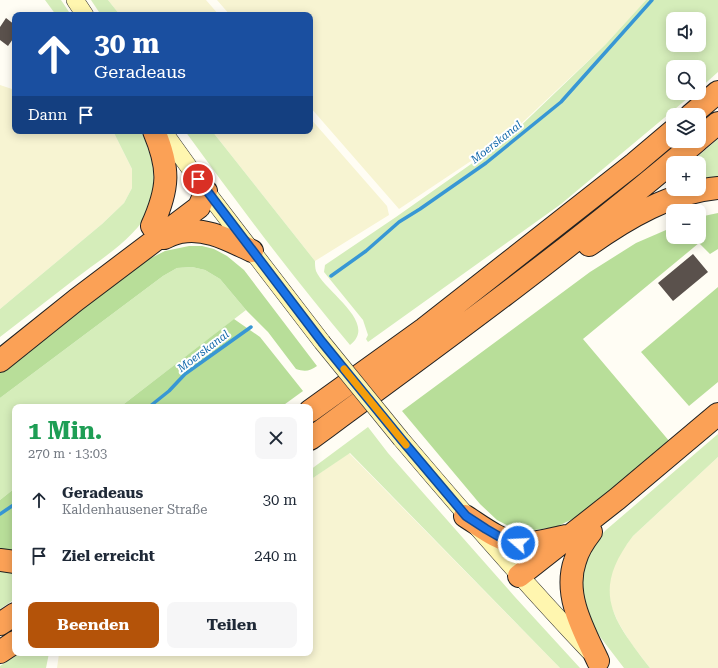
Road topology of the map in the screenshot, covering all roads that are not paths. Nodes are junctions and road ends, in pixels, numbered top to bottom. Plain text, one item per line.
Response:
1 (75, 0) edge
2 (83, 12) edge
3 (718, 92) edge
4 (699, 108) edge
5 (718, 123) edge
6 (706, 133) edge
7 (155, 134) edge
8 (165, 134) edge
9 (666, 137) edge
10 (688, 148) edge
11 (718, 188) edge
12 (206, 191) junction
13 (151, 235) junction
14 (252, 251) junction
15 (492, 304) junction
16 (0, 348) edge
17 (0, 361) edge
18 (313, 409) edge
19 (718, 414) edge
20 (718, 424) edge
21 (313, 437) edge
22 (466, 516) junction
23 (581, 533) junction
24 (0, 560) edge
25 (12, 562) edge
26 (524, 582) junction
27 (12, 616) edge
28 (0, 624) edge
29 (12, 644) edge
30 (0, 652) edge
31 (601, 664) edge

1 - 2 main road
3 - 4 highway
5 - 6 highway
7 - 13 highway
8 - 12 main road
9 - 18 highway
10 - 15 highway
11 - 15 highway
12 - 13 highway
12 - 14 main road
13 - 14 highway
13 - 16 highway
13 - 17 highway
14 - 22 main road, bridge
15 - 21 highway
19 - 23 highway
20 - 23 highway
22 - 23 highway
22 - 26 main road
23 - 26 highway
23 - 31 highway
24 - 25 highway
26 - 31 main road
27 - 28 highway
29 - 30 highway

